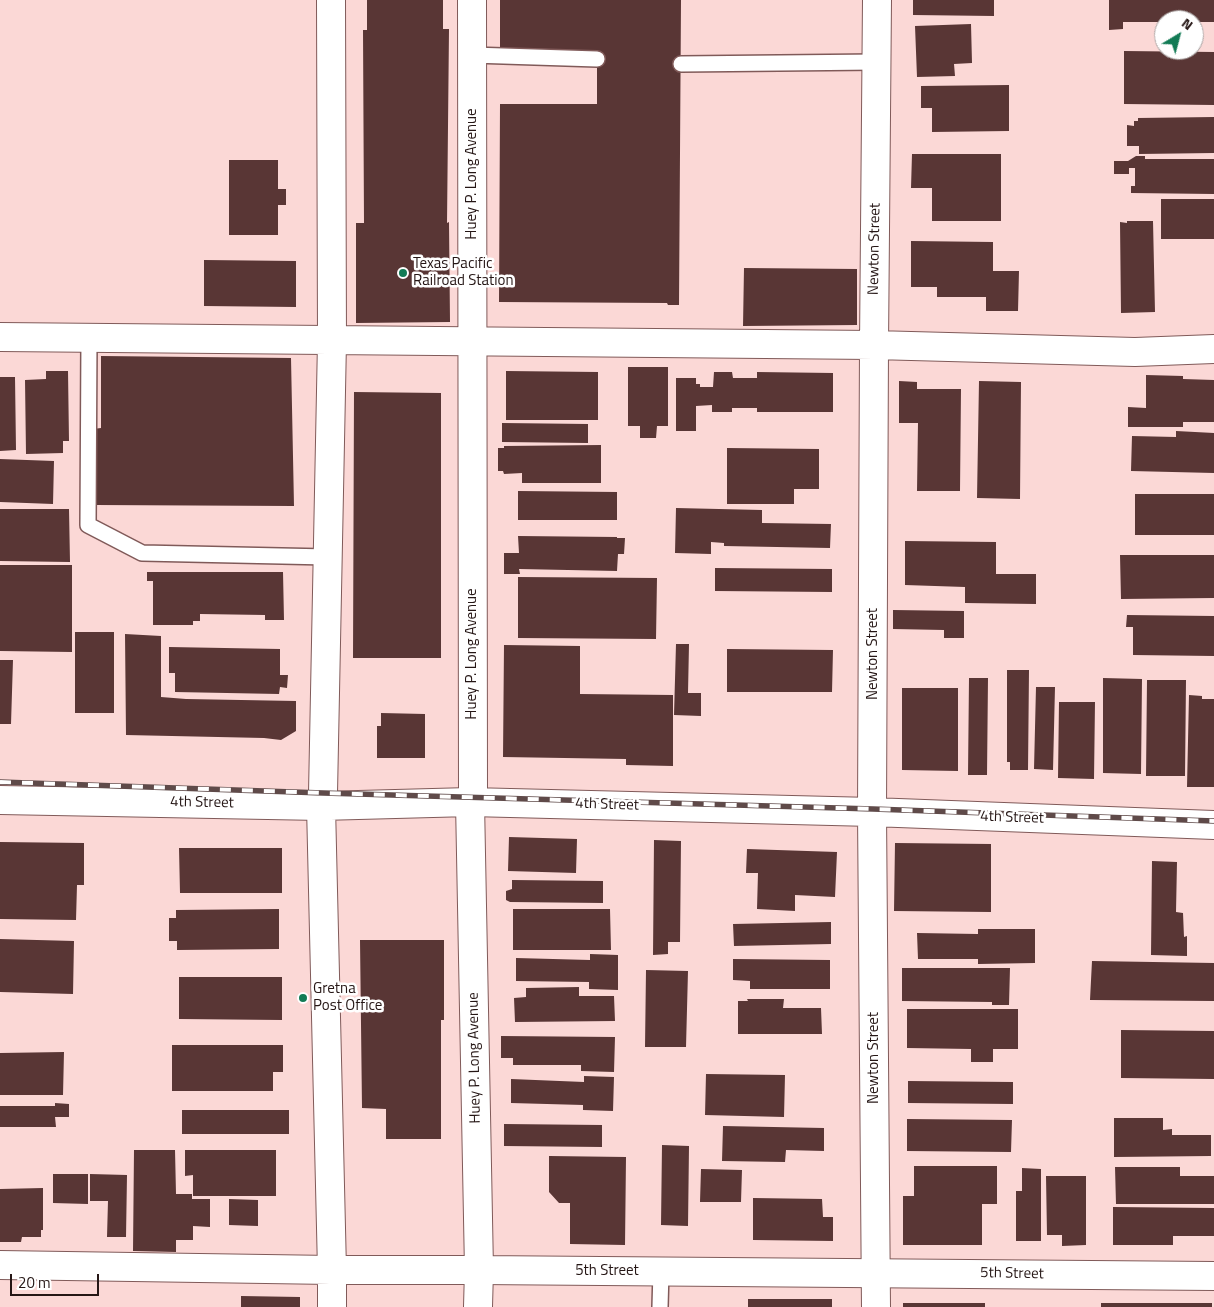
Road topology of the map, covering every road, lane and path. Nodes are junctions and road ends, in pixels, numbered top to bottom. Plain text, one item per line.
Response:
1 (331, 0) edge
2 (472, 0) edge
3 (877, 0) edge
4 (472, 55) junction
5 (597, 59) dead end
6 (876, 62) junction
7 (681, 64) dead end
8 (0, 337) edge
9 (89, 338) junction
10 (332, 341) junction
11 (471, 341) junction
12 (874, 345) junction
13 (1214, 349) edge
14 (328, 557) junction
15 (0, 800) edge
16 (470, 802) junction
17 (321, 806) junction
18 (872, 812) junction
19 (1214, 825) edge
20 (0, 1265) edge
21 (332, 1270) junction
22 (479, 1270) junction
23 (661, 1271) junction
24 (876, 1273) junction
25 (1214, 1276) edge
26 (332, 1307) edge
27 (478, 1307) edge
28 (660, 1307) edge
29 (876, 1307) edge

1 - 10 street
2 - 4 street, Huey P. Long Avenue
3 - 6 street, Newton Street
4 - 5 lane
4 - 11 street, Huey P. Long Avenue
6 - 7 lane
6 - 12 street, Newton Street
8 - 9 street
9 - 10 street
9 - 14 lane
10 - 11 street
10 - 14 street
11 - 12 street
11 - 16 street, Huey P. Long Avenue
12 - 13 street
12 - 18 street, Newton Street
14 - 17 street
15 - 17 street, 4th Street
16 - 17 street, 4th Street
16 - 18 street, 4th Street
16 - 22 street, Huey P. Long Avenue
17 - 21 street
18 - 19 street, 4th Street
18 - 24 street, Newton Street
20 - 21 street, 5th Street
21 - 22 street, 5th Street
21 - 26 street
22 - 23 street, 5th Street
22 - 27 street, Huey P. Long Avenue
23 - 24 street, 5th Street
23 - 28 lane
24 - 25 street, 5th Street
24 - 29 street, Newton Street

